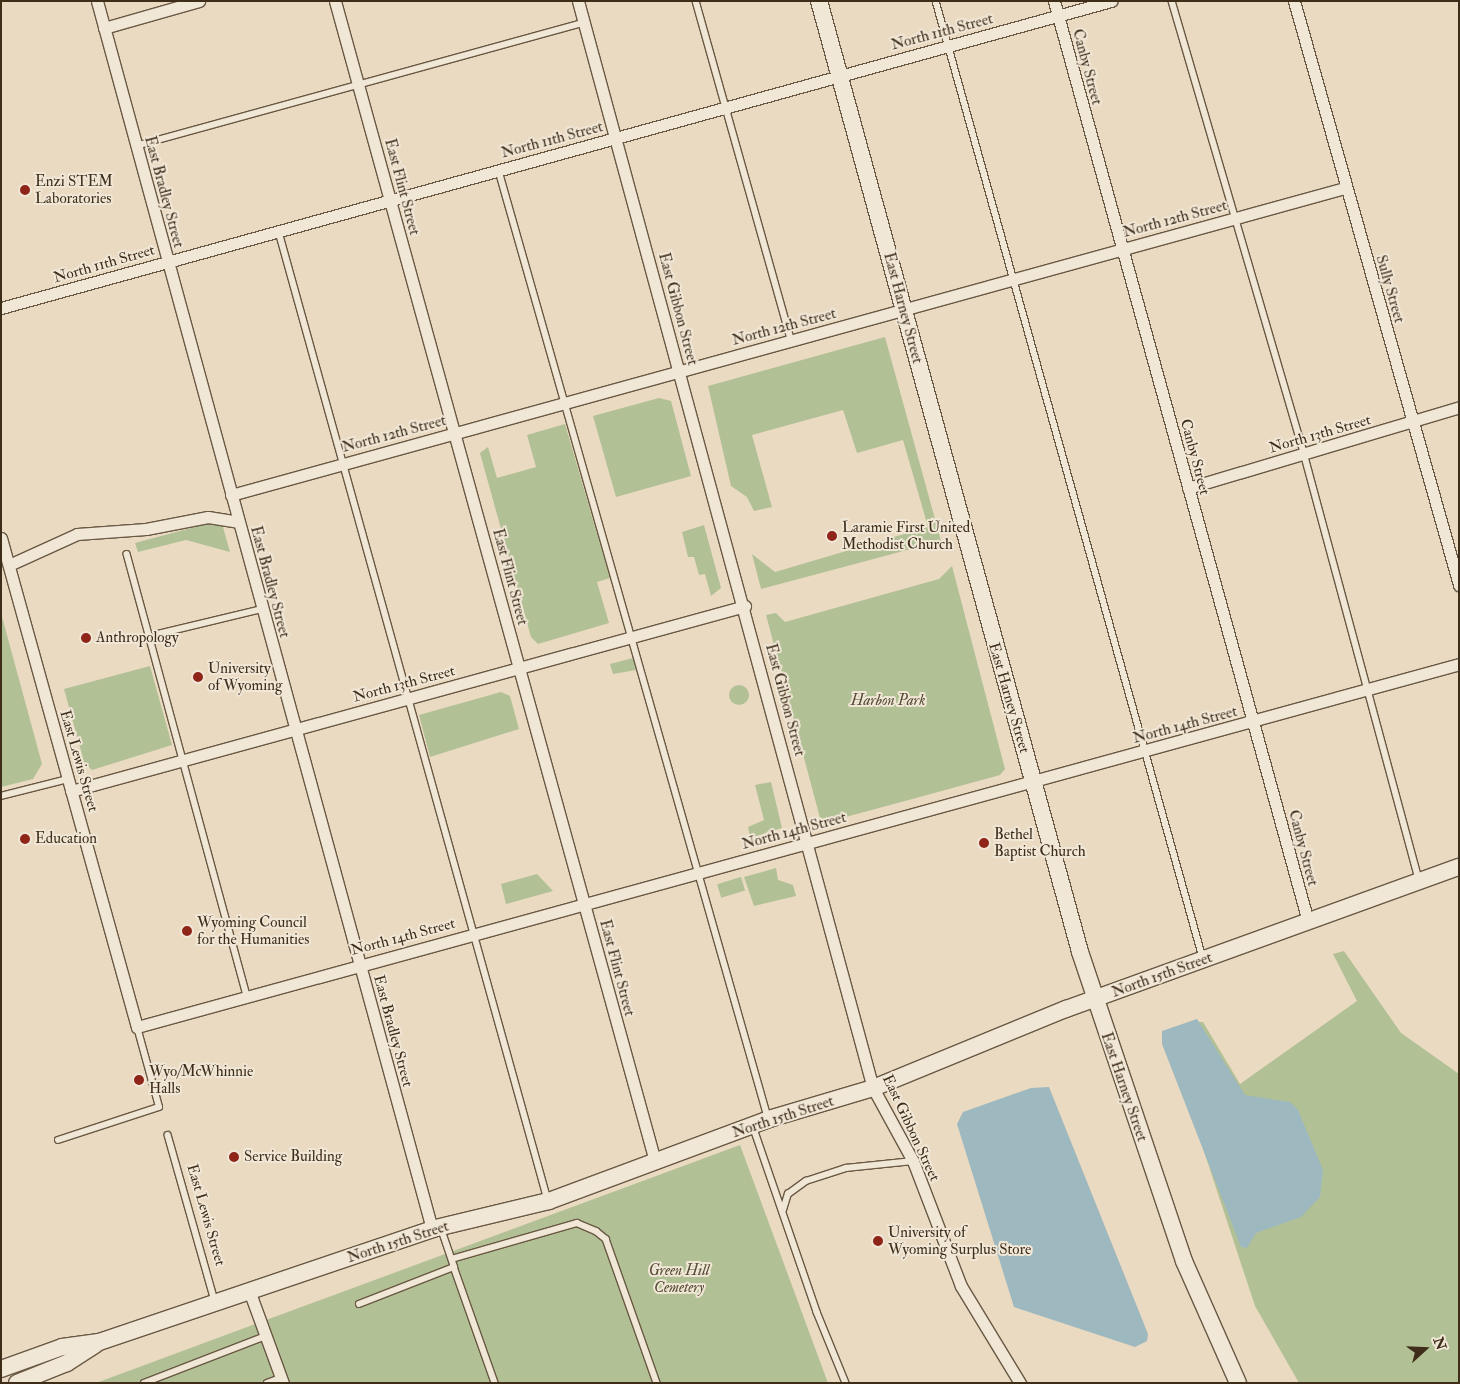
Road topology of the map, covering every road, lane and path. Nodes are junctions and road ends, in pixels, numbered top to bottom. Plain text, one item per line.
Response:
1 (97, 1) edge
2 (199, 1) edge
3 (335, 1) edge
4 (578, 1) edge
5 (696, 1) edge
6 (819, 1) edge
7 (936, 1) edge
8 (1054, 1) edge
9 (1111, 1) edge
10 (1172, 1) edge
11 (1294, 1) edge
12 (1058, 16) junction
13 (584, 23) junction
14 (104, 28) junction
15 (949, 46) junction
16 (840, 76) junction
17 (358, 84) junction
18 (726, 108) junction
19 (615, 138) junction
20 (136, 146) junction
21 (499, 171) junction
22 (1345, 188) junction
23 (390, 201) junction
24 (1232, 219) junction
25 (279, 232) junction
26 (1122, 249) junction
27 (167, 262) junction
28 (1014, 279) junction
29 (1, 308) edge
30 (903, 310) junction
31 (791, 340) junction
32 (680, 371) junction
33 (565, 402) junction
34 (1459, 407) edge
35 (1414, 423) junction
36 (454, 433) junction
37 (1304, 453) junction
38 (345, 463) junction
39 (1188, 488) junction
40 (231, 495) junction
41 (238, 522) junction
42 (1, 538) edge
43 (127, 554) dead end
44 (9, 565) junction
45 (1459, 585) edge
46 (745, 606) junction
47 (262, 609) junction
48 (158, 634) dead end
49 (632, 638) junction
50 (1459, 664) edge
51 (519, 668) junction
52 (1366, 690) junction
53 (409, 698) junction
54 (1253, 722) junction
55 (295, 730) junction
56 (1145, 752) junction
57 (184, 760) junction
58 (68, 779) junction
59 (1032, 782) junction
60 (71, 791) junction
61 (1, 796) edge
62 (808, 843) junction
63 (1459, 867) edge
64 (699, 873) junction
65 (1420, 881) junction
66 (584, 904) junction
67 (1308, 921) junction
68 (472, 934) junction
69 (1203, 960) junction
70 (360, 965) junction
71 (248, 996) junction
72 (1095, 999) junction
73 (138, 1028) junction
74 (873, 1088) junction
75 (769, 1120) junction
76 (753, 1125) junction
77 (168, 1135) dead end
78 (58, 1140) dead end
79 (655, 1161) junction
80 (913, 1161) junction
81 (549, 1201) junction
82 (783, 1210) junction
83 (436, 1228) junction
84 (452, 1260) junction
85 (454, 1267) junction
86 (250, 1293) junction
87 (216, 1304) junction
88 (359, 1304) dead end
89 (266, 1336) junction
90 (99, 1342) junction
91 (1, 1369) edge
92 (1016, 1371) junction
93 (282, 1380) edge
94 (18, 1383) edge
95 (144, 1383) edge
96 (267, 1383) edge
97 (495, 1383) edge
98 (657, 1383) edge
99 (846, 1383) edge
100 (1014, 1383) edge
101 (1020, 1383) edge
102 (1238, 1383) edge

1 - 14 street, East Bradley Street
2 - 14 street
3 - 17 street, East Flint Street
4 - 13 street, East Gibbon Street
5 - 18 lane
6 - 16 main road, East Harney Street
7 - 15 lane
8 - 12 street, Canby Street
9 - 12 street, North 11th Street
10 - 24 lane
11 - 22 street, Sully Street
12 - 15 street, North 11th Street
12 - 26 street, Canby Street
13 - 17 lane
13 - 19 street, East Gibbon Street
14 - 20 street, East Bradley Street
15 - 16 street, North 11th Street
15 - 28 lane
16 - 18 street, North 11th Street
16 - 30 main road, East Harney Street
17 - 20 lane
17 - 23 street, East Flint Street
18 - 19 street, North 11th Street
18 - 31 lane
19 - 21 street, North 11th Street
19 - 32 street, East Gibbon Street
20 - 27 street, East Bradley Street
21 - 23 street, North 11th Street
21 - 33 lane
22 - 24 street, North 12th Street
22 - 35 street, Sully Street
23 - 25 street, North 11th Street
23 - 36 street, East Flint Street
24 - 26 street, North 12th Street
24 - 37 lane
25 - 27 street, North 11th Street
25 - 38 lane
26 - 28 street, North 12th Street
26 - 39 street, Canby Street
27 - 29 street, North 11th Street
27 - 40 street, East Bradley Street
28 - 30 street, North 12th Street
28 - 56 lane
30 - 31 street, North 12th Street
30 - 59 main road, East Harney Street
31 - 32 street, North 12th Street
32 - 33 street, North 12th Street
32 - 46 street, East Gibbon Street
33 - 36 street, North 12th Street
33 - 49 lane
34 - 35 street, North 13th Street
35 - 37 street, North 13th Street
35 - 45 street, Sully Street
36 - 38 street, North 12th Street
36 - 51 street, East Flint Street
37 - 39 street, North 13th Street
37 - 52 lane
38 - 40 street, North 12th Street
38 - 53 lane
39 - 54 street, Canby Street
40 - 41 street, East Bradley Street
41 - 44 street
41 - 47 street, East Bradley Street
42 - 44 street, East Lewis Street
43 - 57 lane
44 - 58 street, East Lewis Street
46 - 49 street, North 13th Street
46 - 62 street, East Gibbon Street
47 - 48 lane
47 - 55 street, East Bradley Street
49 - 51 street, North 13th Street
49 - 64 lane
50 - 52 street, North 14th Street
51 - 53 street, North 13th Street
51 - 66 street, East Flint Street
52 - 54 street, North 14th Street
52 - 65 lane
53 - 55 street, North 13th Street
53 - 68 lane
54 - 56 street, North 14th Street
54 - 67 street, Canby Street
55 - 57 street, North 13th Street
55 - 70 street, East Bradley Street
56 - 59 street, North 14th Street
56 - 69 lane
57 - 60 street, North 13th Street
57 - 71 lane
58 - 60 street, East Lewis Street
58 - 61 lane
59 - 62 street, North 14th Street
59 - 72 main road, East Harney Street
60 - 73 street, East Lewis Street
62 - 64 street, North 14th Street
62 - 74 street, East Gibbon Street
63 - 65 main road, North 15th Street
64 - 66 street, North 14th Street
64 - 75 lane
65 - 67 main road, North 15th Street
66 - 68 street, North 14th Street
66 - 79 street, East Flint Street
67 - 69 main road, North 15th Street
68 - 70 street, North 14th Street
68 - 81 lane
69 - 72 main road, North 15th Street
70 - 71 street, North 14th Street
70 - 83 street, East Bradley Street
71 - 73 street, North 14th Street
72 - 74 main road, North 15th Street
72 - 102 main road, East Harney Street
73 - 78 lane, East Lewis Street
74 - 75 main road, North 15th Street
74 - 80 street, East Gibbon Street
75 - 76 main road, North 15th Street
76 - 79 main road, North 15th Street
76 - 82 lane
77 - 87 lane, East Lewis Street
79 - 81 main road, North 15th Street
80 - 82 lane
80 - 92 street, East Gibbon Street
81 - 83 main road, North 15th Street
82 - 99 lane
83 - 84 lane
83 - 86 main road, North 15th Street
84 - 85 lane
84 - 98 lane
85 - 88 lane
85 - 97 lane
86 - 87 main road, North 15th Street
86 - 89 street
87 - 90 main road, North 15th Street
89 - 93 street
89 - 95 lane
90 - 91 main road, North 15th Street
90 - 94 main road, North 15th Street
92 - 100 lane
92 - 101 street, East Gibbon Street
93 - 96 lane

